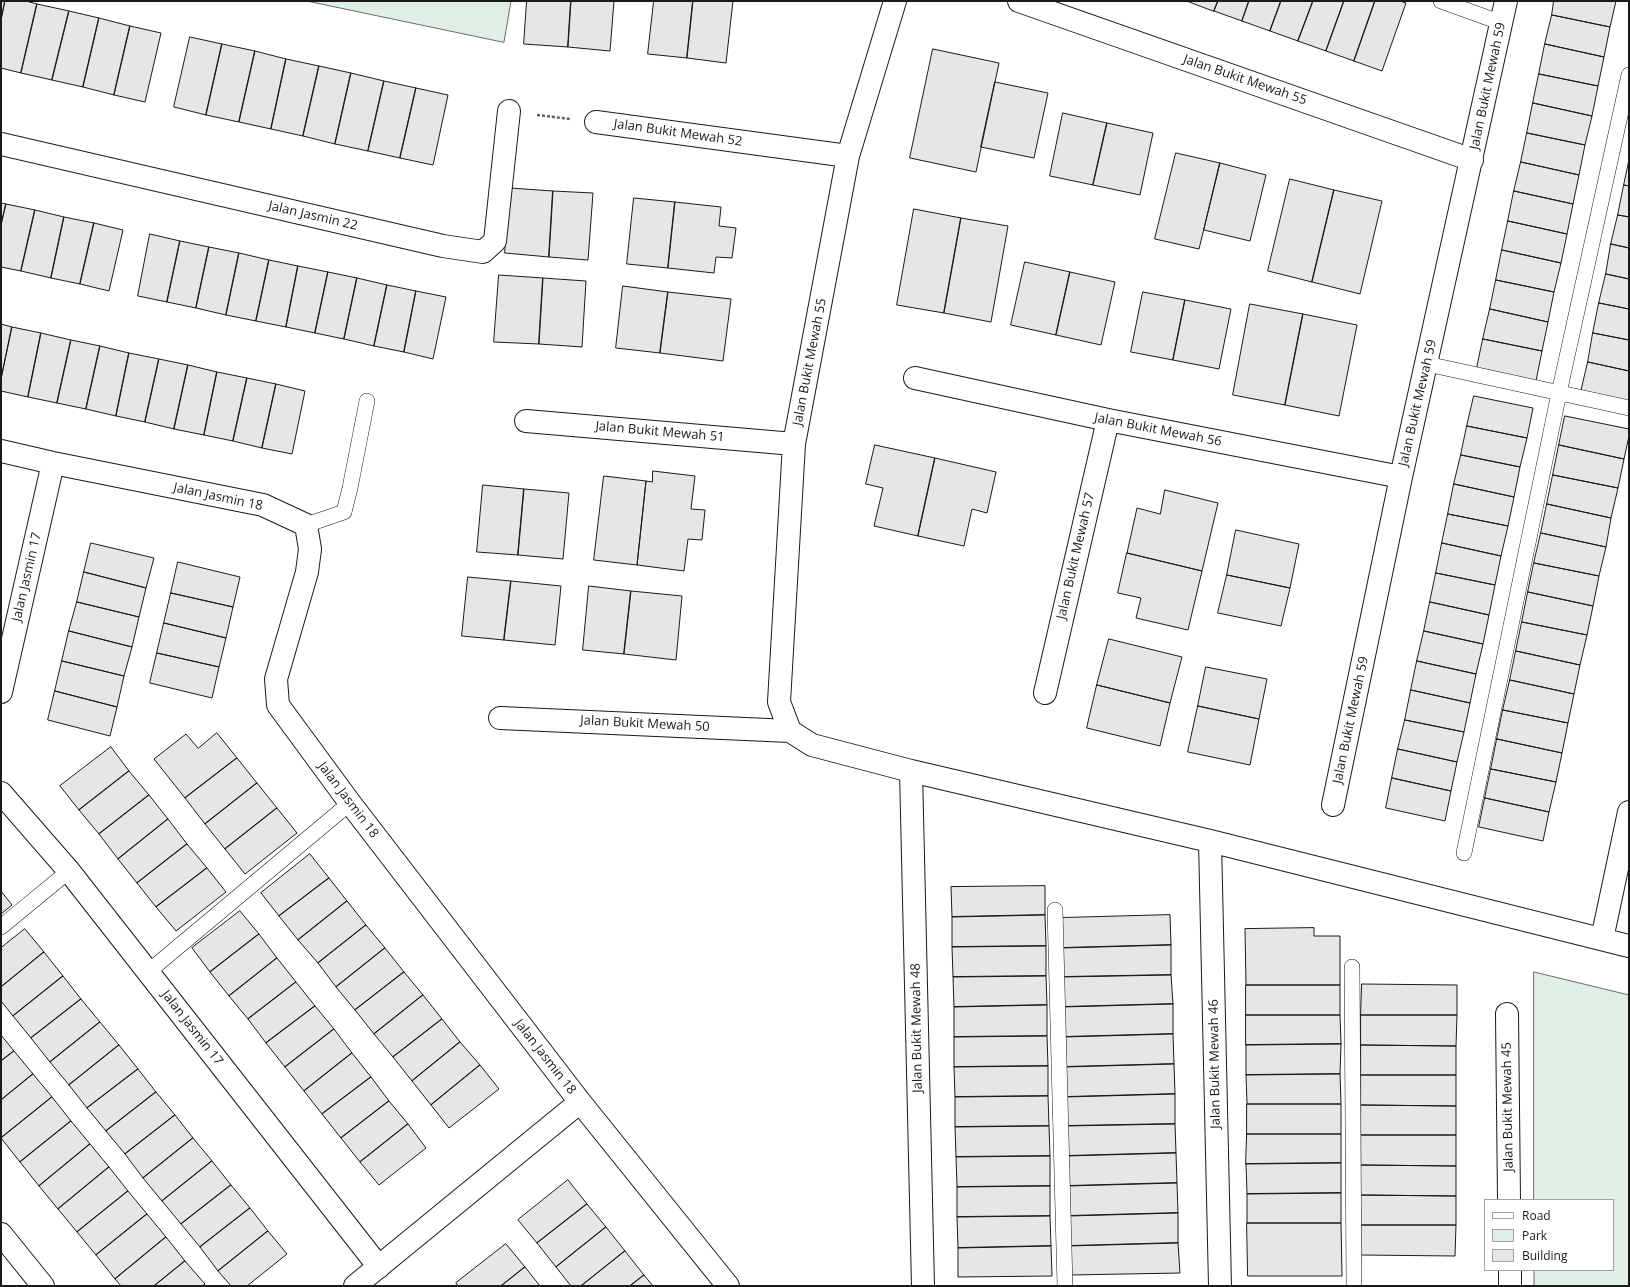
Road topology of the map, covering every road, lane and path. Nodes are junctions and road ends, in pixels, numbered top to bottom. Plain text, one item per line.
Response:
1 (895, 1) edge
2 (1019, 1) edge
3 (1441, 1) edge
4 (1506, 1) edge
5 (1502, 23) junction
6 (1629, 75) edge
7 (509, 111) joint
8 (596, 122) joint
9 (1, 144) edge
10 (848, 156) junction
11 (1472, 160) junction
12 (1426, 364) junction
13 (915, 378) dead end
14 (1559, 393) junction
15 (367, 401) dead end
16 (1629, 408) edge
17 (526, 420) dead end
18 (1108, 420) junction
19 (794, 444) junction
20 (1, 451) edge
21 (53, 463) junction
22 (1401, 477) junction
23 (306, 525) junction
24 (1, 692) edge
25 (1045, 693) dead end
26 (500, 718) dead end
27 (790, 731) junction
28 (911, 771) junction
29 (1, 793) edge
30 (350, 803) junction
31 (1333, 805) dead end
32 (1629, 812) edge
33 (1210, 841) junction
34 (1464, 853) dead end
35 (69, 871) junction
36 (1055, 910) dead end
37 (1, 927) edge
38 (1602, 939) junction
39 (1629, 946) edge
40 (1352, 967) dead end
41 (148, 972) junction
42 (1507, 1014) dead end
43 (580, 1102) junction
44 (1509, 1199) edge
45 (1, 1234) edge
46 (379, 1267) junction
47 (1510, 1271) edge
48 (43, 1286) edge
49 (355, 1286) edge
50 (728, 1286) edge
51 (923, 1286) edge
52 (1065, 1286) edge
53 (1220, 1286) edge
54 (1354, 1286) edge
55 (1510, 1286) edge

1 - 10 street, Jalan Bukit Mewah 55
2 - 11 street, Jalan Bukit Mewah 55
3 - 5 lane
4 - 5 street, Jalan Bukit Mewah 59
5 - 11 street, Jalan Bukit Mewah 59
6 - 14 lane
7 - 8 path, Jalan Bukit Mewah 52
7 - 9 street, Jalan Jasmin 22
8 - 10 street, Jalan Bukit Mewah 52
10 - 19 street, Jalan Bukit Mewah 55
11 - 12 street, Jalan Bukit Mewah 59
12 - 14 lane
12 - 22 street, Jalan Bukit Mewah 59
13 - 18 street, Jalan Bukit Mewah 56
14 - 16 lane
14 - 34 lane
15 - 23 lane
17 - 19 street, Jalan Bukit Mewah 51
18 - 22 street, Jalan Bukit Mewah 56
18 - 25 street, Jalan Bukit Mewah 57
19 - 27 street, Jalan Bukit Mewah 55
20 - 21 street, Jalan Jasmin 18
21 - 23 street, Jalan Jasmin 18
21 - 24 street, Jalan Jasmin 17
22 - 31 street, Jalan Bukit Mewah 59
23 - 30 street, Jalan Jasmin 18
26 - 27 street, Jalan Bukit Mewah 50
27 - 28 street
28 - 33 street
28 - 51 street, Jalan Bukit Mewah 48
29 - 35 street, Jalan Jasmin 17
30 - 41 lane
30 - 43 street, Jalan Jasmin 18
32 - 38 street
33 - 38 street
33 - 53 street, Jalan Bukit Mewah 46
35 - 37 lane
35 - 41 street, Jalan Jasmin 17
36 - 52 lane
38 - 39 street
40 - 54 lane
41 - 46 street, Jalan Jasmin 17
42 - 44 street, Jalan Bukit Mewah 45
43 - 46 street
43 - 50 street, Jalan Jasmin 18
45 - 48 street
46 - 49 street
47 - 55 street

